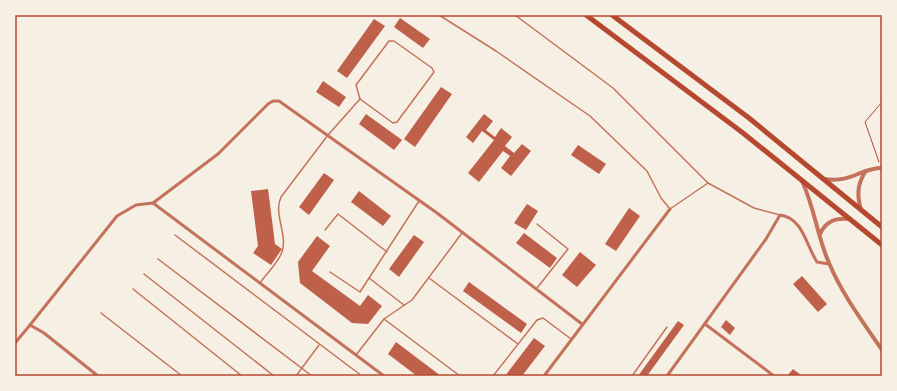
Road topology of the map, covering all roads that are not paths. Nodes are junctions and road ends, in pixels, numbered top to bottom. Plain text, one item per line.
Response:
1 (439, 15) edge
2 (515, 15) edge
3 (586, 15) edge
4 (612, 15) edge
5 (360, 99) junction
6 (328, 135) junction
7 (882, 168) edge
8 (865, 172) junction
9 (825, 179) junction
10 (802, 181) junction
11 (708, 183) junction
12 (419, 201) junction
13 (153, 203) junction
14 (670, 209) junction
15 (861, 210) junction
16 (780, 215) junction
17 (850, 219) junction
18 (537, 224) dead end
19 (882, 227) edge
20 (325, 230) dead end
21 (462, 233) junction
22 (174, 235) dead end
23 (819, 235) junction
24 (882, 245) edge
25 (387, 252) junction
26 (158, 259) dead end
27 (829, 264) junction
28 (330, 272) dead end
29 (144, 274) dead end
30 (369, 278) junction
31 (429, 278) junction
32 (260, 283) junction
33 (133, 288) dead end
34 (537, 288) junction
35 (405, 305) junction
36 (101, 314) dead end
37 (384, 319) junction
38 (582, 324) junction
39 (705, 324) junction
40 (30, 325) junction
41 (667, 327) dead end
42 (571, 340) junction
43 (15, 343) edge
44 (518, 344) junction
45 (319, 345) junction
46 (882, 350) edge
47 (356, 355) junction
48 (302, 369) junction
49 (98, 376) edge
50 (182, 376) edge
51 (242, 376) edge
52 (274, 376) edge
53 (296, 376) edge
54 (312, 376) edge
55 (362, 376) edge
56 (384, 376) edge
57 (460, 376) edge
58 (493, 376) edge
59 (544, 376) edge
60 (632, 376) edge
61 (667, 376) edge
62 (774, 376) edge

1 - 14 lane
2 - 11 lane
3 - 10 highway
4 - 9 highway
5 - 5 lane
5 - 6 lane
6 - 12 street
6 - 13 street
6 - 32 lane
7 - 8 street
8 - 9 street
8 - 15 street
9 - 15 highway
10 - 17 highway
10 - 23 street
11 - 14 lane
11 - 16 lane
12 - 21 street
12 - 25 lane
13 - 32 street
13 - 40 street
14 - 38 street
15 - 19 highway
16 - 27 street
16 - 39 street
17 - 23 street
17 - 24 highway
18 - 34 lane
20 - 25 lane
21 - 31 lane
21 - 34 street
22 - 45 lane
23 - 27 street
25 - 30 lane
26 - 48 lane
27 - 46 street
28 - 30 lane
29 - 52 lane
30 - 35 lane
31 - 35 lane
31 - 44 lane
32 - 47 street
33 - 51 lane
34 - 38 street
35 - 37 lane
36 - 50 lane
37 - 47 lane
37 - 57 lane
38 - 42 street
39 - 61 street
39 - 62 street
40 - 43 street
40 - 49 street
41 - 60 lane
42 - 44 lane
42 - 59 street
44 - 58 lane
45 - 48 lane
45 - 55 lane
47 - 56 street
48 - 53 lane
48 - 54 lane

